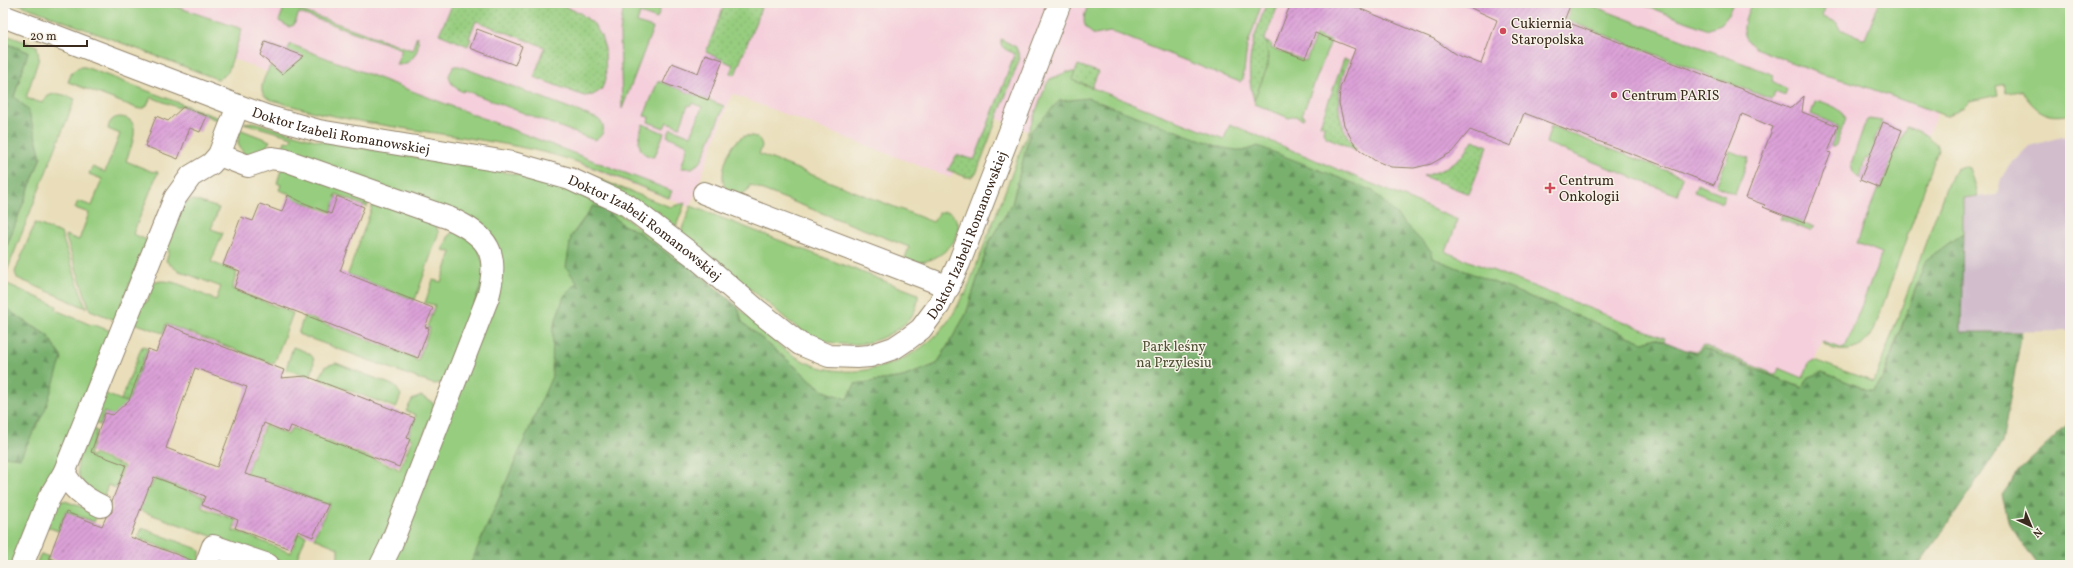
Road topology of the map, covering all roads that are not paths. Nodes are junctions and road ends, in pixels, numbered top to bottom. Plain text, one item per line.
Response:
1 (1060, 3) edge
2 (3, 16) edge
3 (238, 106) junction
4 (219, 155) junction
5 (704, 193) dead end
6 (949, 287) junction
7 (64, 473) junction
8 (101, 506) dead end
9 (22, 565) edge
10 (206, 565) edge
11 (268, 565) edge
12 (381, 565) edge

1 - 6 street, Doktor Izabeli Romanowskiej
2 - 3 street, Doktor Izabeli Romanowskiej
3 - 4 street
3 - 6 street, Doktor Izabeli Romanowskiej
4 - 7 street
4 - 12 street
5 - 6 street
7 - 8 street
7 - 9 street
10 - 11 street

